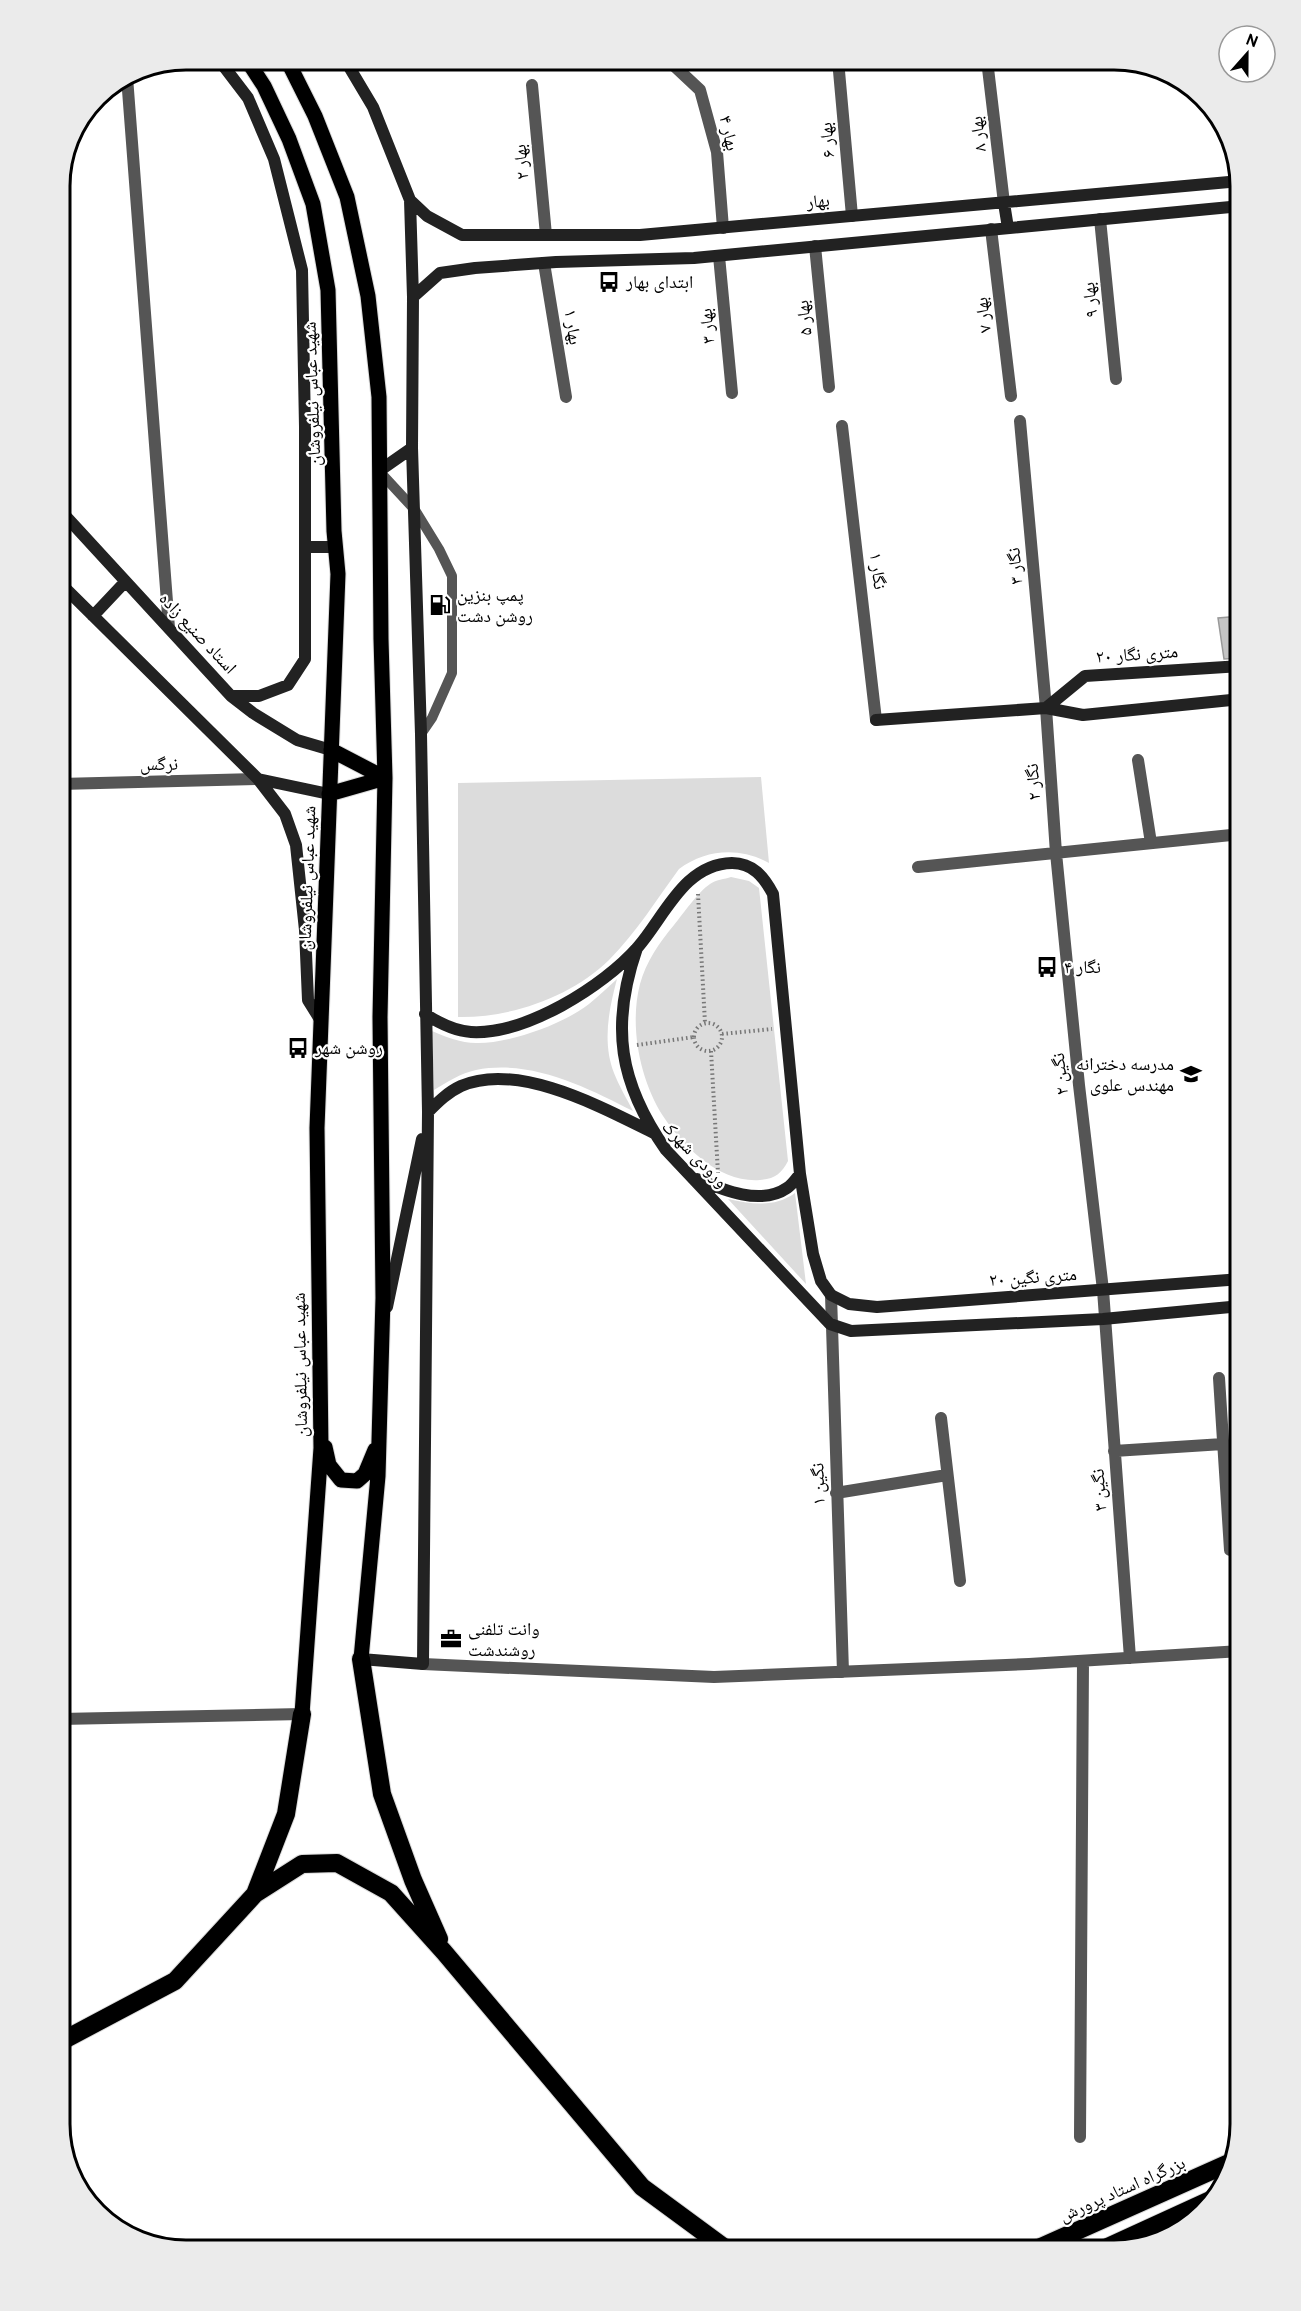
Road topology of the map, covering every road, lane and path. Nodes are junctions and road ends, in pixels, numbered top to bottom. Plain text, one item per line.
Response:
1 (227, 71) edge
2 (254, 71) edge
3 (292, 71) edge
4 (351, 71) edge
5 (680, 71) edge
6 (839, 71) edge
7 (988, 71) edge
8 (532, 85) dead end
9 (129, 86) edge
10 (1230, 183) edge
11 (410, 200) junction
12 (1004, 203) junction
13 (1230, 207) edge
14 (852, 216) junction
15 (1100, 219) junction
16 (723, 228) junction
17 (1008, 228) junction
18 (992, 229) junction
19 (546, 235) junction
20 (815, 246) junction
21 (719, 256) junction
22 (544, 263) junction
23 (413, 297) junction
24 (1116, 379) dead end
25 (829, 387) dead end
26 (732, 393) dead end
27 (1011, 396) dead end
28 (566, 397) dead end
29 (1020, 421) dead end
30 (842, 426) dead end
31 (412, 448) junction
32 (380, 471) junction
33 (415, 510) junction
34 (71, 522) edge
35 (305, 547) junction
36 (335, 547) junction
37 (125, 582) junction
38 (71, 594) edge
39 (93, 616) junction
40 (169, 628) junction
41 (1230, 667) edge
42 (231, 696) junction
43 (1230, 700) edge
44 (1046, 708) junction
45 (421, 734) junction
46 (331, 750) junction
47 (1138, 760) dead end
48 (385, 778) junction
49 (258, 779) junction
50 (71, 784) edge
51 (329, 794) junction
52 (1230, 835) edge
53 (1151, 843) junction
54 (1056, 853) junction
55 (918, 867) dead end
56 (697, 875) junction
57 (638, 947) junction
58 (425, 1014) junction
59 (321, 1021) junction
60 (705, 1023) junction
61 (787, 1028) junction
62 (722, 1034) junction
63 (694, 1037) junction
64 (622, 1047) junction
65 (711, 1051) junction
66 (428, 1112) junction
67 (654, 1133) junction
68 (800, 1174) junction
69 (693, 1178) junction
70 (720, 1189) junction
71 (1230, 1280) edge
72 (1102, 1290) junction
73 (831, 1295) junction
74 (1230, 1307) edge
75 (1103, 1319) junction
76 (830, 1324) junction
77 (382, 1332) junction
78 (1219, 1378) dead end
79 (941, 1418) dead end
80 (320, 1430) junction
81 (379, 1440) junction
82 (1223, 1444) junction
83 (1114, 1451) junction
84 (947, 1475) junction
85 (836, 1493) junction
86 (1230, 1550) dead end
87 (960, 1581) dead end
88 (1230, 1653) edge
89 (1130, 1658) junction
90 (361, 1659) junction
91 (1083, 1661) junction
92 (423, 1664) junction
93 (843, 1672) junction
94 (302, 1714) junction
95 (70, 1719) edge
96 (255, 1894) junction
97 (444, 1952) junction
98 (70, 2037) edge
99 (1080, 2137) dead end
100 (1223, 2166) edge
101 (1197, 2206) edge
102 (714, 2240) edge
103 (1059, 2240) edge
104 (1123, 2240) edge

1 - 35 street
2 - 36 main road, شهید عباس نیلفروشان
3 - 32 main road
4 - 11 street
5 - 16 street, بهار ۴
6 - 14 street, بهار ۶
7 - 12 street, بهار ۸
8 - 19 street, بهار ۲
9 - 40 street
10 - 12 street, بهار
11 - 19 street, بهار
11 - 23 street
12 - 14 street, بهار
12 - 17 street
13 - 15 street
14 - 16 street, بهار
15 - 17 street
15 - 24 street, بهار ۹
16 - 19 street, بهار
17 - 18 street
18 - 20 street
18 - 27 street, بهار ۷
20 - 21 street
20 - 25 street, بهار ۵
21 - 22 street
21 - 26 street, بهار ۳
22 - 23 street
22 - 28 street, بهار ۱
23 - 31 street
29 - 44 street, نگار ۳
30 - 44 street, نگار ۱
31 - 32 street
31 - 33 street
32 - 33 lane
32 - 48 main road
33 - 45 street
33 - 45 lane
34 - 37 street, استاد صنیع زاده
35 - 36 street
35 - 42 street
36 - 46 main road, شهید عباس نیلفروشان
37 - 39 street
37 - 40 street, استاد صنیع زاده
38 - 39 street
39 - 49 street
40 - 42 street, استاد صنیع زاده
41 - 44 street, ۲۰ متری نگار
42 - 46 street, استاد صنیع زاده
43 - 44 street
44 - 54 street, نگار ۲
45 - 58 street
46 - 48 main road
46 - 51 main road, شهید عباس نیلفروشان
47 - 53 street
48 - 51 main road
48 - 77 main road
49 - 50 street, نرگس
49 - 51 street
49 - 59 street
51 - 59 main road, شهید عباس نیلفروشان
52 - 53 street
53 - 54 street
54 - 55 street
54 - 72 street, نگین ۲
56 - 57 street
56 - 60 path
56 - 61 street
57 - 58 street
57 - 64 street
58 - 66 street
59 - 80 main road, شهید عباس نیلفروشان
60 - 62 path
60 - 63 path
61 - 62 path
61 - 68 street
62 - 65 path
63 - 64 path
63 - 65 path
64 - 67 street
65 - 70 path
66 - 67 street, ورودی شهرک
66 - 77 street
66 - 92 street
67 - 69 street, ورودی شهرک
68 - 70 street
68 - 73 street
69 - 70 street
69 - 76 street, ورودی شهرک
71 - 72 street, ۲۰ متری نگین
72 - 73 street, ۲۰ متری نگین
72 - 75 street, نگین ۲
73 - 76 street, نگین ۱
74 - 75 street
75 - 76 street
75 - 83 street, نگین ۳
76 - 85 street, نگین ۱
77 - 81 main road
78 - 82 street
79 - 84 street
80 - 81 main road
80 - 94 main road, شهید عباس نیلفروشان
81 - 90 main road
82 - 83 street
82 - 86 street
83 - 89 street, نگین ۳
84 - 85 street
84 - 87 street
85 - 93 street, نگین ۱
88 - 89 street
89 - 91 street
90 - 92 street
90 - 97 highway
91 - 93 street
91 - 99 street
92 - 93 street
94 - 95 street
94 - 96 highway
96 - 97 highway
96 - 98 highway
97 - 102 highway
100 - 103 highway, بزرگراه استاد پرورش
101 - 104 highway

